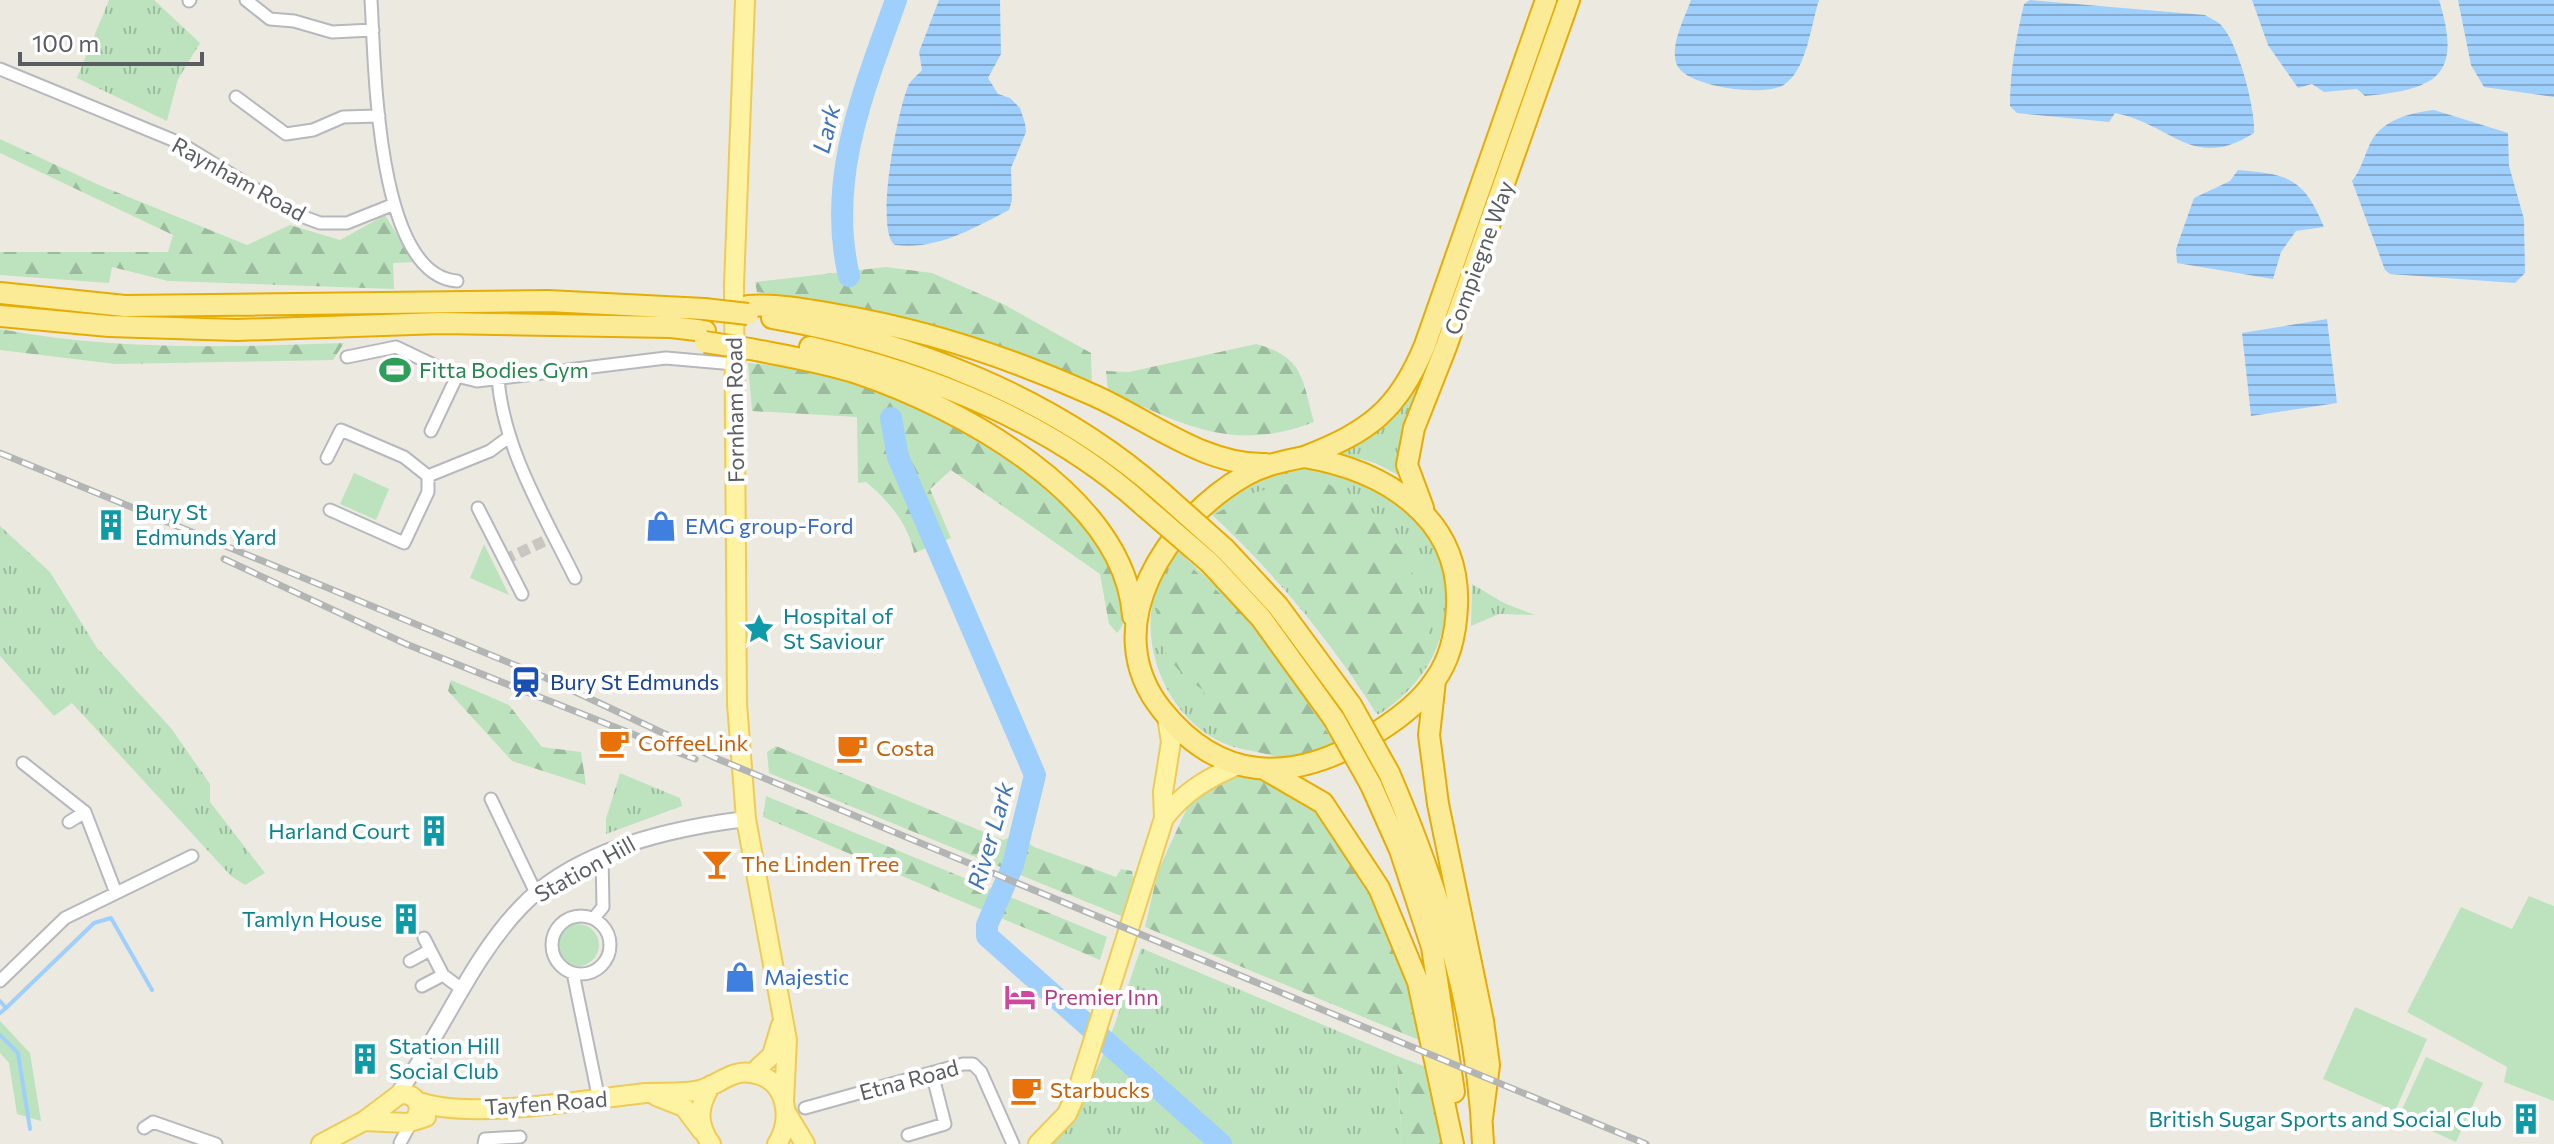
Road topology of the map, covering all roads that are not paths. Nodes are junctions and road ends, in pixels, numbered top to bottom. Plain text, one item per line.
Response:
1 (246, 0) edge
2 (371, 0) edge
3 (745, 0) edge
4 (1546, 0) edge
5 (1569, 0) edge
6 (373, 30) junction
7 (0, 69) edge
8 (236, 97) dead end
9 (379, 116) junction
10 (392, 205) junction
11 (457, 281) dead end
12 (0, 293) edge
13 (748, 310) junction
14 (0, 316) edge
15 (750, 343) junction
16 (347, 357) dead end
17 (734, 364) junction
18 (457, 376) junction
19 (498, 378) junction
20 (431, 431) dead end
21 (509, 437) junction
22 (1304, 457) junction
23 (327, 458) dead end
24 (1272, 464) junction
25 (428, 476) junction
26 (478, 508) dead end
27 (330, 510) dead end
28 (1427, 515) junction
29 (575, 578) dead end
30 (522, 594) dead end
31 (1134, 632) junction
32 (1435, 681) junction
33 (1167, 717) junction
34 (23, 763) dead end
35 (1238, 765) junction
36 (1263, 768) junction
37 (491, 799) dead end
38 (85, 812) junction
39 (1164, 818) junction
40 (746, 819) junction
41 (69, 822) dead end
42 (602, 855) junction
43 (192, 856) dead end
44 (116, 893) junction
45 (536, 893) junction
46 (594, 918) junction
47 (424, 938) dead end
48 (430, 950) junction
49 (410, 961) dead end
50 (573, 973) junction
51 (443, 975) junction
52 (0, 981) edge
53 (422, 986) dead end
54 (463, 990) junction
55 (782, 1018) junction
56 (417, 1068) junction
57 (753, 1073) junction
58 (932, 1073) junction
59 (711, 1085) junction
60 (645, 1094) junction
61 (394, 1098) junction
62 (599, 1100) junction
63 (786, 1107) junction
64 (805, 1108) dead end
65 (409, 1114) junction
66 (1482, 1118) junction
67 (364, 1121) junction
68 (945, 1124) junction
69 (144, 1128) dead end
70 (908, 1135) dead end
71 (951, 1136) dead end
72 (520, 1137) dead end
73 (708, 1140) edge
74 (216, 1144) edge
75 (321, 1144) edge
76 (400, 1144) edge
77 (484, 1144) edge
78 (777, 1144) edge
79 (805, 1144) edge
80 (1013, 1144) edge
81 (1038, 1144) edge
82 (1456, 1144) edge
83 (1483, 1144) edge

1 - 6 street
2 - 6 street
3 - 17 main road, Fornham Road
4 - 22 highway, Compiegne Way
5 - 28 highway, Compiegne Way
6 - 9 street
7 - 10 street, Raynham Road
8 - 9 street
9 - 10 street
10 - 11 street
12 - 13 highway, bridge
13 - 24 highway
13 - 66 highway, bridge
14 - 15 highway, bridge
15 - 31 highway
15 - 82 highway, bridge
16 - 18 street
17 - 19 street
17 - 40 main road, Fornham Road
18 - 19 street
18 - 20 street
19 - 21 street
21 - 25 street
21 - 29 street
22 - 24 highway
22 - 28 highway
23 - 25 street
24 - 31 highway
25 - 27 street
26 - 30 street
28 - 32 highway
31 - 33 highway
32 - 36 highway
32 - 66 highway
33 - 35 highway
33 - 39 main road
34 - 38 street
35 - 36 highway
35 - 39 main road
36 - 82 highway
37 - 45 street
38 - 41 street
38 - 44 street
39 - 81 main road
40 - 42 street, Station Hill
40 - 55 main road, Fornham Road
42 - 45 street, Station Hill
42 - 46 street
43 - 44 street
44 - 52 street
45 - 54 street, Station Hill
46 - 50 street
46 - 50 street
47 - 48 street
48 - 49 street
48 - 51 street
50 - 62 street
51 - 53 street
51 - 54 street
54 - 56 street, Station Hill
55 - 57 main road
55 - 63 main road, Fornham Road
56 - 61 street, Station Hill
56 - 65 street, Station Hill
57 - 59 main road, Tayfen Road
57 - 63 main road
58 - 64 street, Etna Road
58 - 68 street
58 - 80 street, Etna Road
59 - 60 main road, Tayfen Road
59 - 73 main road
60 - 62 main road, Tayfen Road
60 - 73 main road
61 - 65 main road
61 - 67 main road, Tayfen Road
62 - 65 main road, Tayfen Road
63 - 78 main road, Fornham Road
63 - 79 main road
65 - 67 main road, Tayfen Road
65 - 76 street
66 - 83 highway
67 - 75 main road, Tayfen Road
68 - 70 street
68 - 71 street
69 - 74 street
72 - 77 street

